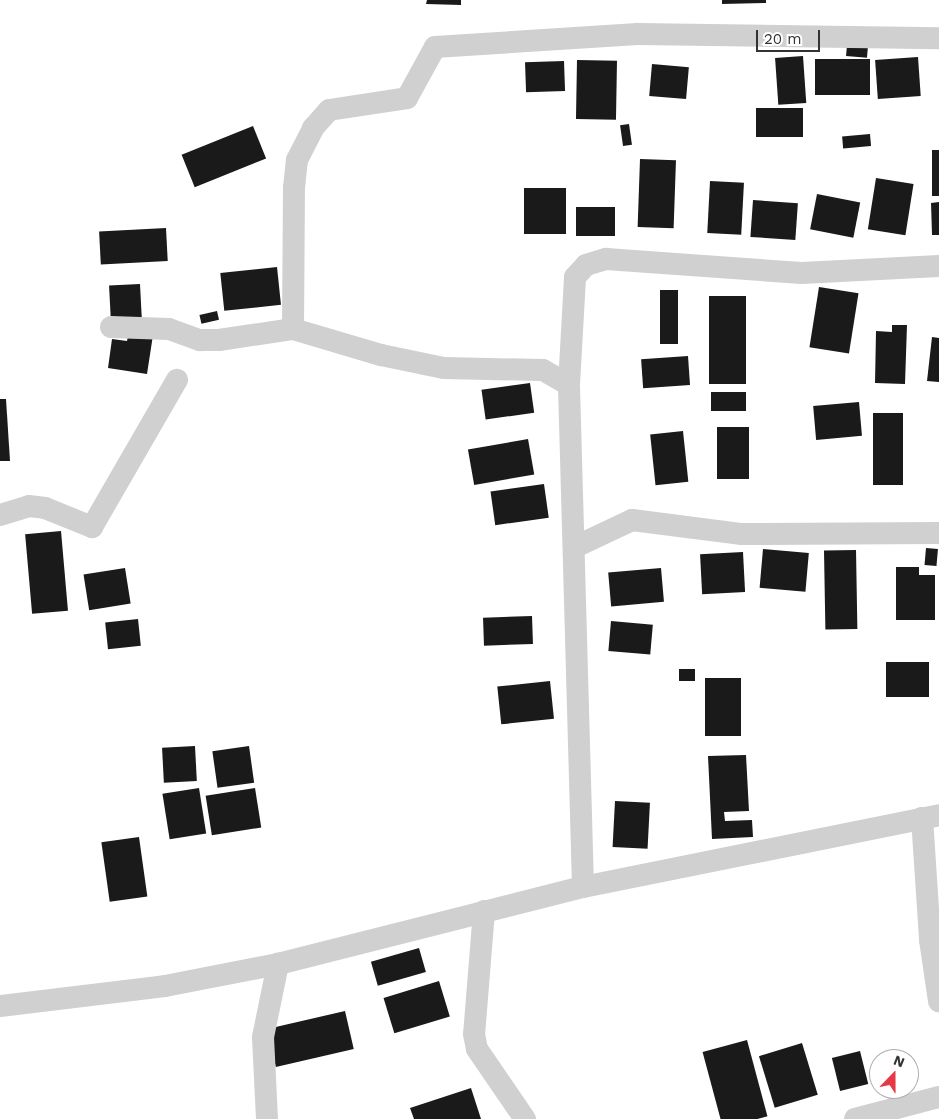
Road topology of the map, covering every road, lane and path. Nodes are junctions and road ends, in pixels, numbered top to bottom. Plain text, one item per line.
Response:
1 (939, 38) edge
2 (939, 266) edge
3 (111, 327) dead end
4 (293, 329) junction
5 (177, 380) dead end
6 (569, 384) junction
7 (0, 515) edge
8 (939, 533) edge
9 (577, 546) junction
10 (931, 816) edge
11 (583, 887) junction
12 (484, 911) junction
13 (278, 964) junction
14 (939, 1001) edge
15 (0, 1006) edge
16 (939, 1097) edge
17 (267, 1119) edge
18 (525, 1119) edge
19 (854, 1119) edge

1 - 4 street
2 - 6 street
3 - 4 street
4 - 6 street
5 - 7 street
6 - 9 street
8 - 9 street
9 - 11 street
10 - 11 street
10 - 14 street
11 - 12 street
12 - 13 street
12 - 18 street
13 - 15 street
13 - 17 street
16 - 19 street

